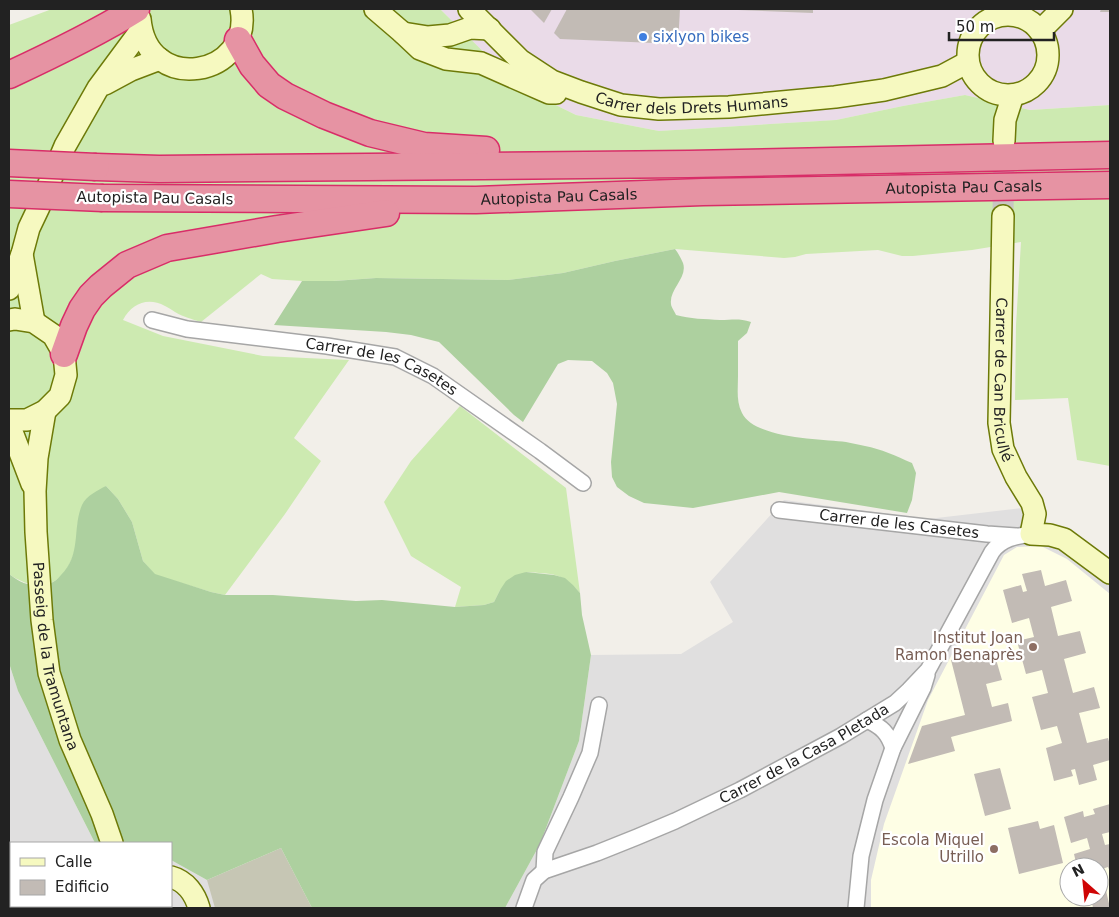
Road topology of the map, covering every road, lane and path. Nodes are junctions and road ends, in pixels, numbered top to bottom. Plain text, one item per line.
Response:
1 (142, 9) edge
2 (376, 9) edge
3 (468, 9) edge
4 (1062, 9) edge
5 (242, 10) edge
6 (1030, 13) edge
7 (139, 19) edge
8 (490, 29) junction
9 (1040, 31) junction
10 (403, 33) junction
11 (450, 36) junction
12 (238, 40) junction
13 (160, 59) junction
14 (972, 71) junction
15 (9, 74) edge
16 (98, 88) junction
17 (581, 92) junction
18 (1004, 94) junction
19 (1004, 141) tunnel mouth
20 (1110, 155) edge
21 (9, 163) edge
22 (689, 164) junction
23 (1110, 185) edge
24 (9, 194) edge
25 (476, 200) junction
26 (1003, 216) tunnel mouth
27 (22, 254) junction
28 (9, 289) edge
29 (9, 320) edge
30 (152, 320) dead end
31 (34, 322) junction
32 (64, 354) junction
33 (45, 411) junction
34 (9, 420) edge
35 (9, 424) edge
36 (583, 483) dead end
37 (35, 491) junction
38 (779, 510) dead end
39 (1025, 535) junction
40 (1110, 573) edge
41 (928, 670) junction
42 (599, 705) dead end
43 (867, 720) junction
44 (893, 748) junction
45 (102, 814) junction
46 (112, 842) edge
47 (124, 842) edge
48 (544, 871) junction
49 (172, 878) edge
50 (199, 908) edge
51 (524, 908) edge
52 (856, 908) edge

1 - 7 street
2 - 10 street
3 - 8 street, Carrer dels Drets Humans
3 - 11 street
4 - 9 street
5 - 12 street
6 - 9 street
6 - 14 street
7 - 13 street
7 - 15 highway
7 - 16 street
8 - 11 street
8 - 17 street, Carrer dels Drets Humans
9 - 18 street
10 - 11 street
10 - 17 street
12 - 13 street
12 - 22 highway
13 - 16 street
14 - 17 street, Carrer dels Drets Humans
14 - 18 street
16 - 27 street
18 - 19 street
20 - 22 highway, Autopista Pau Casals
21 - 22 highway, Autopista Pau Casals, bridge
23 - 25 highway, Autopista Pau Casals
24 - 25 highway, Autopista Pau Casals, bridge
25 - 32 highway
26 - 39 street, Carrer de Can Bricullé
27 - 28 street
27 - 31 street
29 - 31 street
30 - 36 street, Carrer de les Casetes
31 - 32 street
32 - 33 street
33 - 34 street
33 - 37 street, Passeig de la Tramuntana
35 - 37 street, Passeig de la Tramuntana
37 - 45 street, Passeig de la Tramuntana
38 - 39 street, Carrer de les Casetes
39 - 40 street
39 - 41 street, Carrer de la Casa Pletada
41 - 43 street, Carrer de la Casa Pletada
41 - 44 street
42 - 48 street
43 - 44 street
43 - 48 street, Carrer de la Casa Pletada
44 - 52 street
45 - 46 street, Passeig de la Tramuntana
45 - 47 street, Passeig de la Tramuntana
48 - 51 street
49 - 50 street

